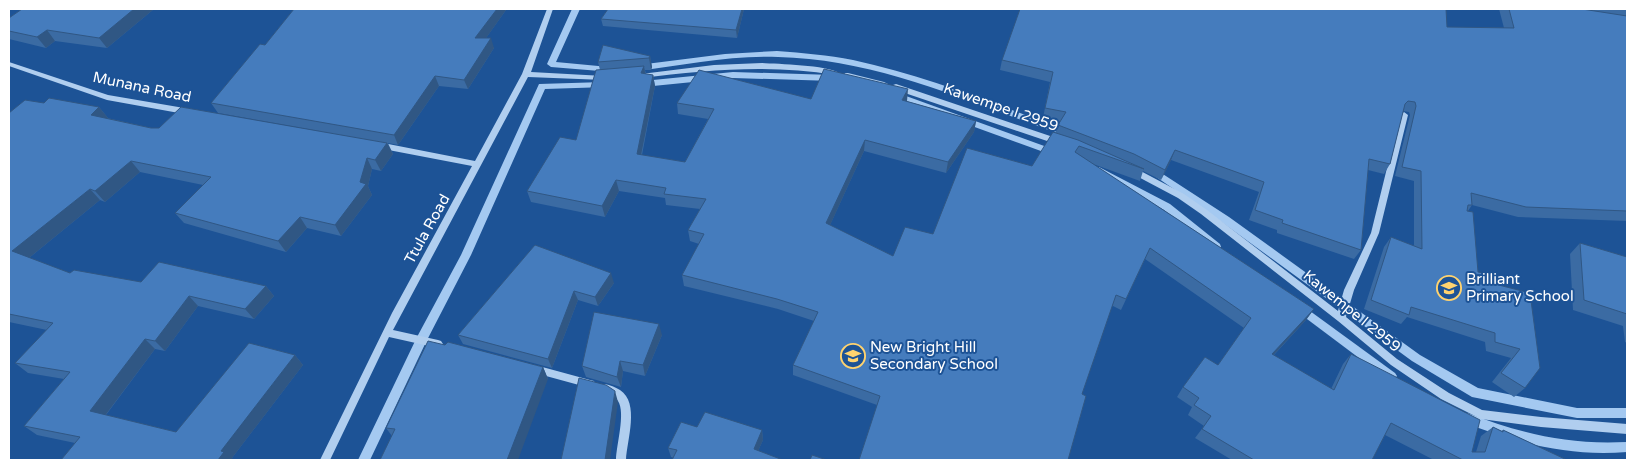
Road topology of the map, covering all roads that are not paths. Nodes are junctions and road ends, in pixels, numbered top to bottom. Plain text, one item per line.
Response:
1 (550, 9) edge
2 (9, 64) edge
3 (526, 74) junction
4 (633, 77) edge
5 (615, 78) edge
6 (196, 113) edge
7 (1404, 115) edge
8 (372, 144) edge
9 (1068, 145) edge
10 (478, 164) junction
11 (1126, 168) edge
12 (1341, 318) junction
13 (387, 333) junction
14 (450, 347) edge
15 (523, 366) edge
16 (1627, 429) edge
17 (325, 460) edge
18 (621, 460) edge

1 - 3 street, Ttula Road
2 - 6 street, Munana Road
3 - 5 street
3 - 10 street, Ttula Road
4 - 9 street, Kawempe I 2959
7 - 12 street
8 - 10 street
10 - 13 street, Ttula Road
11 - 12 street, Kawempe I 2959
12 - 16 street, Kawempe I 2959
13 - 14 street
13 - 17 street, Ttula Road
15 - 18 street

